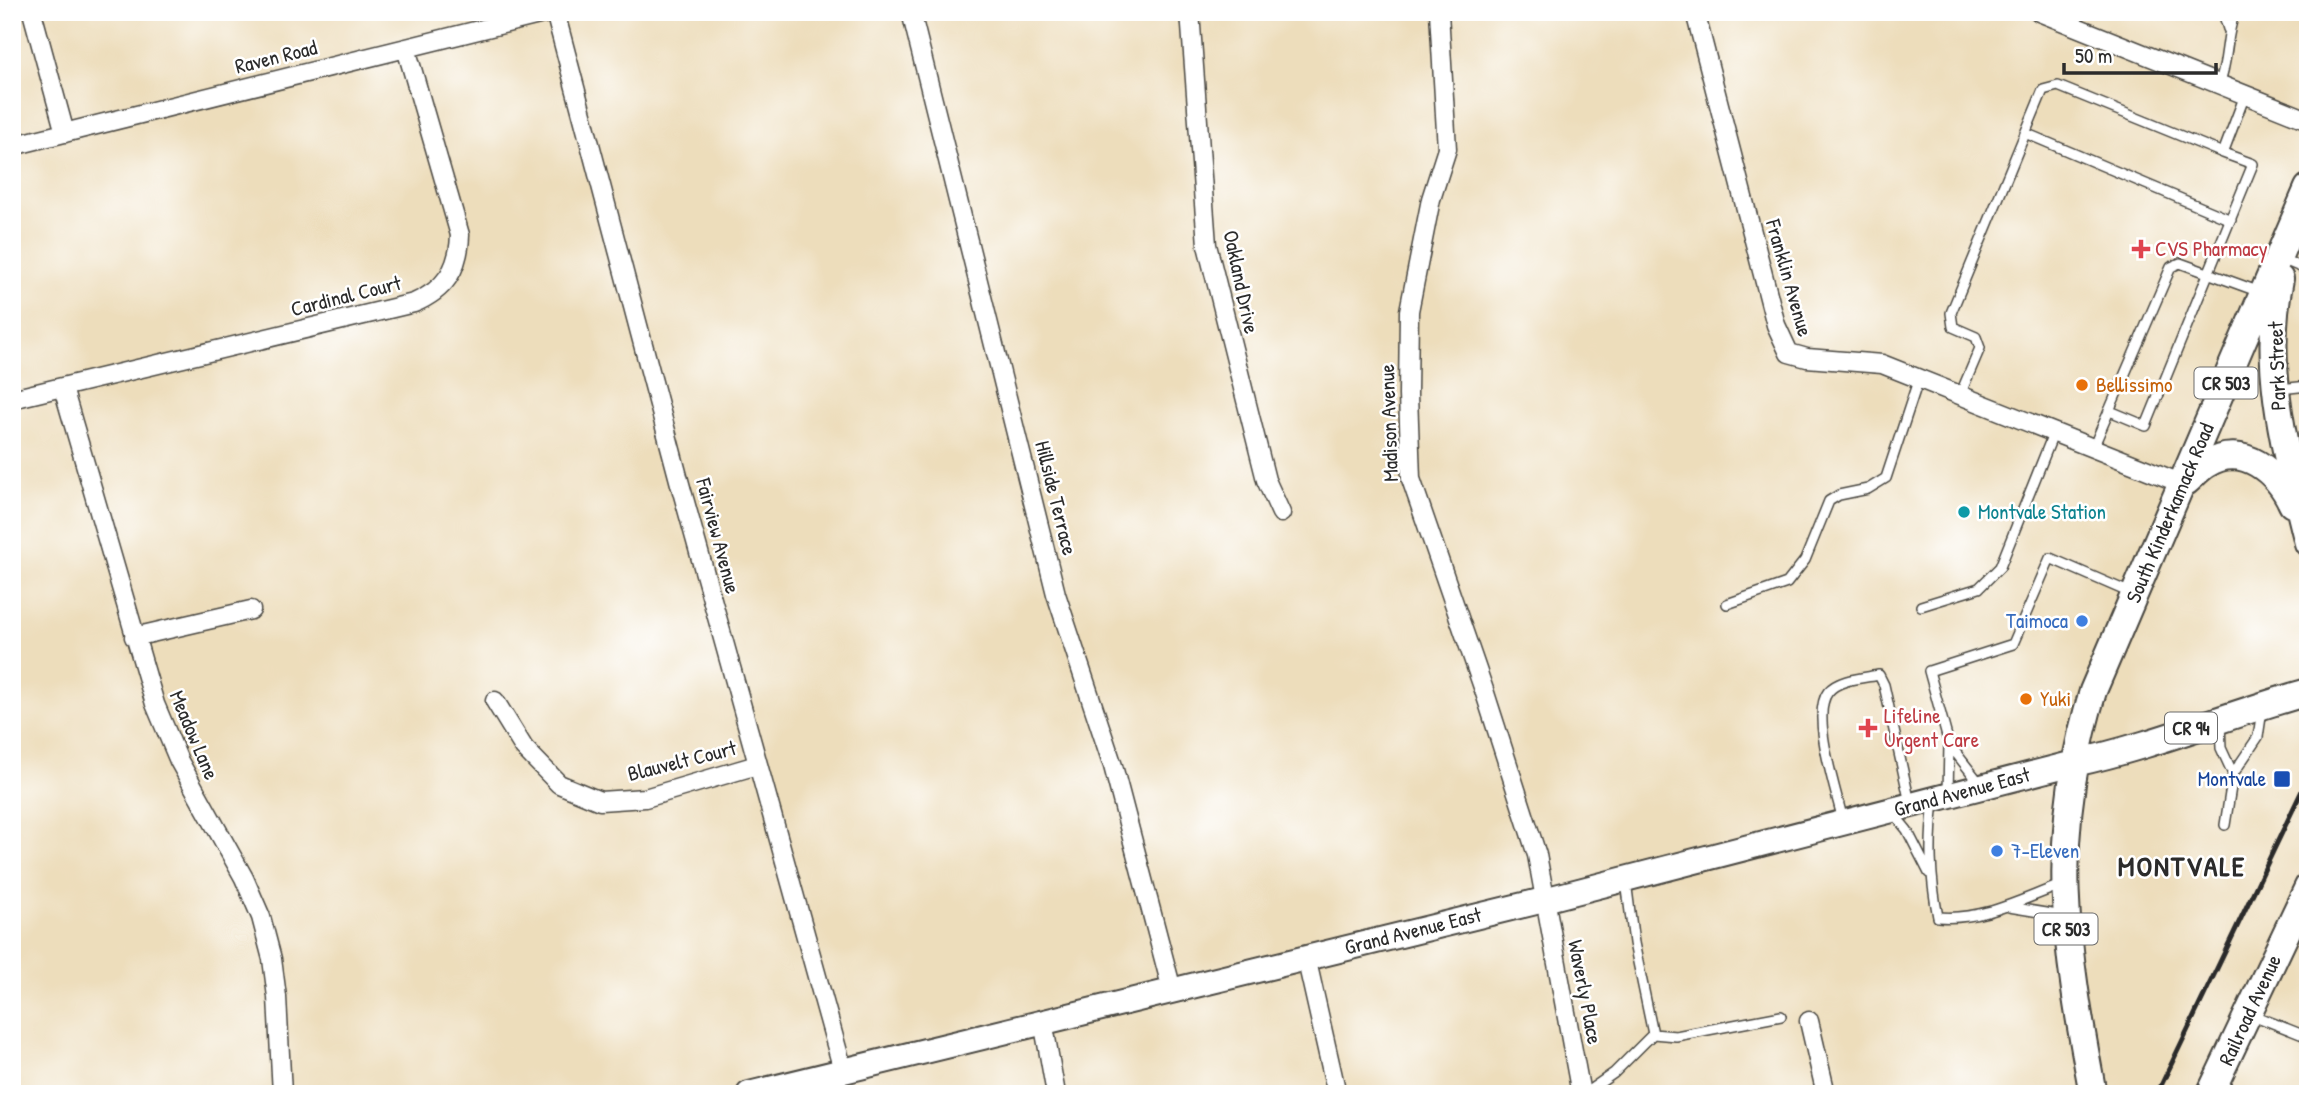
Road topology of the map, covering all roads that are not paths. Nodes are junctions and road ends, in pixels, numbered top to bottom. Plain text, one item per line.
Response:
1 (32, 12) edge
2 (553, 12) edge
3 (911, 12) edge
4 (1189, 12) edge
5 (1439, 12) edge
6 (1695, 12) edge
7 (2039, 12) edge
8 (2228, 12) edge
9 (2235, 12) edge
10 (2228, 29) junction
11 (407, 48) junction
12 (2219, 85) junction
13 (2245, 95) junction
14 (2308, 120) edge
15 (2025, 132) junction
16 (65, 133) junction
17 (12, 146) edge
18 (2223, 153) junction
19 (2308, 188) edge
20 (2231, 220) junction
21 (2291, 229) junction
22 (2296, 265) edge
23 (2210, 274) junction
24 (2264, 293) junction
25 (1919, 378) junction
26 (2308, 386) edge
27 (63, 388) junction
28 (2275, 389) junction
29 (1961, 395) junction
30 (12, 399) edge
31 (2110, 411) junction
32 (2054, 432) junction
33 (2093, 448) junction
34 (2297, 450) edge
35 (2183, 484) junction
36 (1281, 513) dead end
37 (2306, 537) edge
38 (2135, 595) junction
39 (1727, 604) dead end
40 (1921, 606) dead end
41 (251, 610) dead end
42 (134, 637) junction
43 (2308, 692) edge
44 (495, 701) dead end
45 (2263, 705) junction
46 (2220, 718) junction
47 (1949, 744) junction
48 (2074, 763) junction
49 (757, 765) junction
50 (2233, 774) junction
51 (1982, 787) junction
52 (1941, 796) junction
53 (1901, 807) junction
54 (1844, 823) junction
55 (2225, 825) dead end
56 (1929, 875) junction
57 (1626, 877) junction
58 (2064, 884) junction
59 (2308, 887) edge
60 (1544, 900) junction
61 (2007, 906) junction
62 (2065, 917) junction
63 (1306, 957) junction
64 (1172, 990) junction
65 (2077, 1012) junction
66 (2248, 1013) junction
67 (1781, 1016) dead end
68 (1043, 1021) junction
69 (1809, 1021) dead end
70 (1653, 1034) junction
71 (2308, 1037) edge
72 (843, 1070) junction
73 (764, 1092) edge
74 (282, 1094) edge
75 (1056, 1094) edge
76 (1338, 1094) edge
77 (1582, 1094) edge
78 (1826, 1094) edge
79 (2093, 1094) edge
80 (2104, 1094) edge
81 (2210, 1094) edge

1 - 16 street
2 - 11 street, Raven Road
2 - 49 street, Fairview Avenue
3 - 64 street, Hillside Terrace
4 - 36 street, Oakland Drive
5 - 60 street, Madison Avenue
6 - 25 street, Franklin Avenue
7 - 12 street
8 - 10 lane
9 - 10 lane
10 - 12 lane
11 - 16 street, Raven Road
11 - 27 street, Cardinal Court
12 - 13 street
13 - 14 street
13 - 18 lane
15 - 18 lane
15 - 20 lane
15 - 29 lane
16 - 17 street, Raven Road
18 - 20 lane
19 - 21 main road, South Kinderkamack Road / CR 503
20 - 23 lane
21 - 22 main road, Park Street / CR 503
21 - 24 main road, South Kinderkamack Road / CR 503
22 - 28 main road, Park Street / CR 503
23 - 24 lane
23 - 31 lane
23 - 31 lane
24 - 35 main road, South Kinderkamack Road / CR 503
25 - 29 street, Franklin Avenue
25 - 39 lane
26 - 28 lane
27 - 30 street, Cardinal Court
27 - 42 street, Meadow Lane
28 - 34 main road, Park Street / CR 503
29 - 32 street, Franklin Avenue
31 - 33 lane
32 - 33 street, Franklin Avenue
32 - 40 lane
33 - 35 street, Franklin Avenue
34 - 37 main road, Park Street / CR 503
35 - 37 main road
35 - 38 main road, South Kinderkamack Road / CR 503
38 - 47 lane
38 - 48 main road, South Kinderkamack Road / CR 503
41 - 42 street
42 - 74 street, Meadow Lane
43 - 45 main road, CR 94
44 - 49 street, Blauvelt Court
45 - 46 main road, CR 94
45 - 50 lane
46 - 48 main road, CR 94
46 - 50 lane
47 - 51 lane
47 - 52 lane
48 - 51 main road, Grand Avenue East / CR 94
48 - 58 main road, CR 503
49 - 72 street, Fairview Avenue
50 - 55 lane
51 - 52 main road, Grand Avenue East / CR 94
52 - 53 main road, Grand Avenue East / CR 94
52 - 56 lane
53 - 54 main road, Grand Avenue East / CR 94
53 - 54 lane
53 - 56 lane
54 - 57 main road, Grand Avenue East / CR 94
56 - 61 lane
57 - 60 main road, Grand Avenue East / CR 94
57 - 70 lane
58 - 61 lane
58 - 62 main road, CR 503
59 - 66 main road, Railroad Avenue
60 - 63 main road, Grand Avenue East / CR 94
60 - 77 street, Waverly Place
61 - 62 lane
62 - 65 main road, CR 503
63 - 64 main road, Grand Avenue East / CR 94
63 - 76 street
64 - 68 main road, Grand Avenue East / CR 94
65 - 79 main road, CR 503
65 - 80 main road
66 - 71 lane
66 - 81 main road, Railroad Avenue
67 - 70 lane
68 - 72 main road, Grand Avenue East / CR 94
68 - 75 street
69 - 78 street
70 - 77 lane
72 - 73 main road, Grand Avenue East / CR 94

